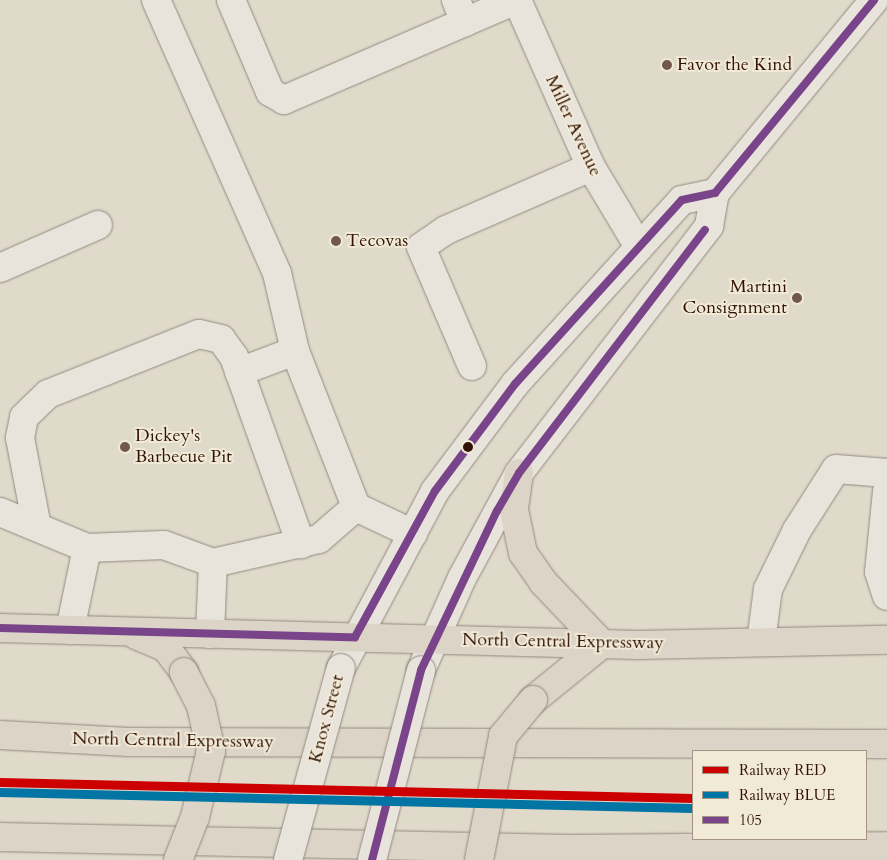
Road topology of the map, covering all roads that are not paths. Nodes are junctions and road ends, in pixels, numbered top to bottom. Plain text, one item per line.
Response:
1 (156, 0) edge
2 (231, 0) edge
3 (517, 0) edge
4 (874, 0) edge
5 (461, 11) edge
6 (590, 167) junction
7 (715, 193) junction
8 (98, 225) dead end
9 (640, 247) junction
10 (0, 268) edge
11 (295, 350) junction
12 (472, 366) dead end
13 (239, 372) junction
14 (887, 473) edge
15 (519, 474) junction
16 (887, 491) edge
17 (356, 507) junction
18 (0, 512) edge
19 (37, 527) junction
20 (413, 534) junction
21 (301, 544) junction
22 (87, 548) junction
23 (214, 563) junction
24 (887, 596) edge
25 (0, 628) edge
26 (70, 630) junction
27 (127, 631) junction
28 (210, 634) junction
29 (355, 637) junction
30 (434, 639) junction
31 (887, 640) edge
32 (761, 642) junction
33 (602, 644) junction
34 (0, 735) edge
35 (887, 744) edge
36 (0, 837) edge
37 (887, 846) edge
38 (178, 860) edge
39 (288, 860) edge
40 (372, 860) edge
41 (479, 860) edge

1 - 11 street
2 - 5 street
3 - 5 street
3 - 6 street, Miller Avenue
4 - 7 street
6 - 9 street, Miller Avenue
6 - 12 street
7 - 9 street, Knox Street
7 - 15 street
8 - 10 street
9 - 20 street, Knox Street
11 - 13 street
11 - 17 street
13 - 19 street
13 - 21 street
14 - 32 street
15 - 30 street
15 - 33 main road
16 - 24 street
17 - 20 street
17 - 21 street
18 - 19 street
19 - 22 street
20 - 29 street, Knox Street
21 - 23 street
22 - 23 street
22 - 26 street
23 - 28 street
25 - 26 main road, North Central Expressway
26 - 27 main road, North Central Expressway
27 - 28 main road, North Central Expressway
27 - 38 main road, bridge
28 - 29 main road, North Central Expressway
29 - 30 main road, North Central Expressway
29 - 39 street, Knox Street, bridge
30 - 33 main road, North Central Expressway
30 - 40 street, bridge
31 - 32 main road, North Central Expressway
32 - 33 main road, North Central Expressway
33 - 41 main road, bridge
34 - 35 main road, North Central Expressway
36 - 37 main road

